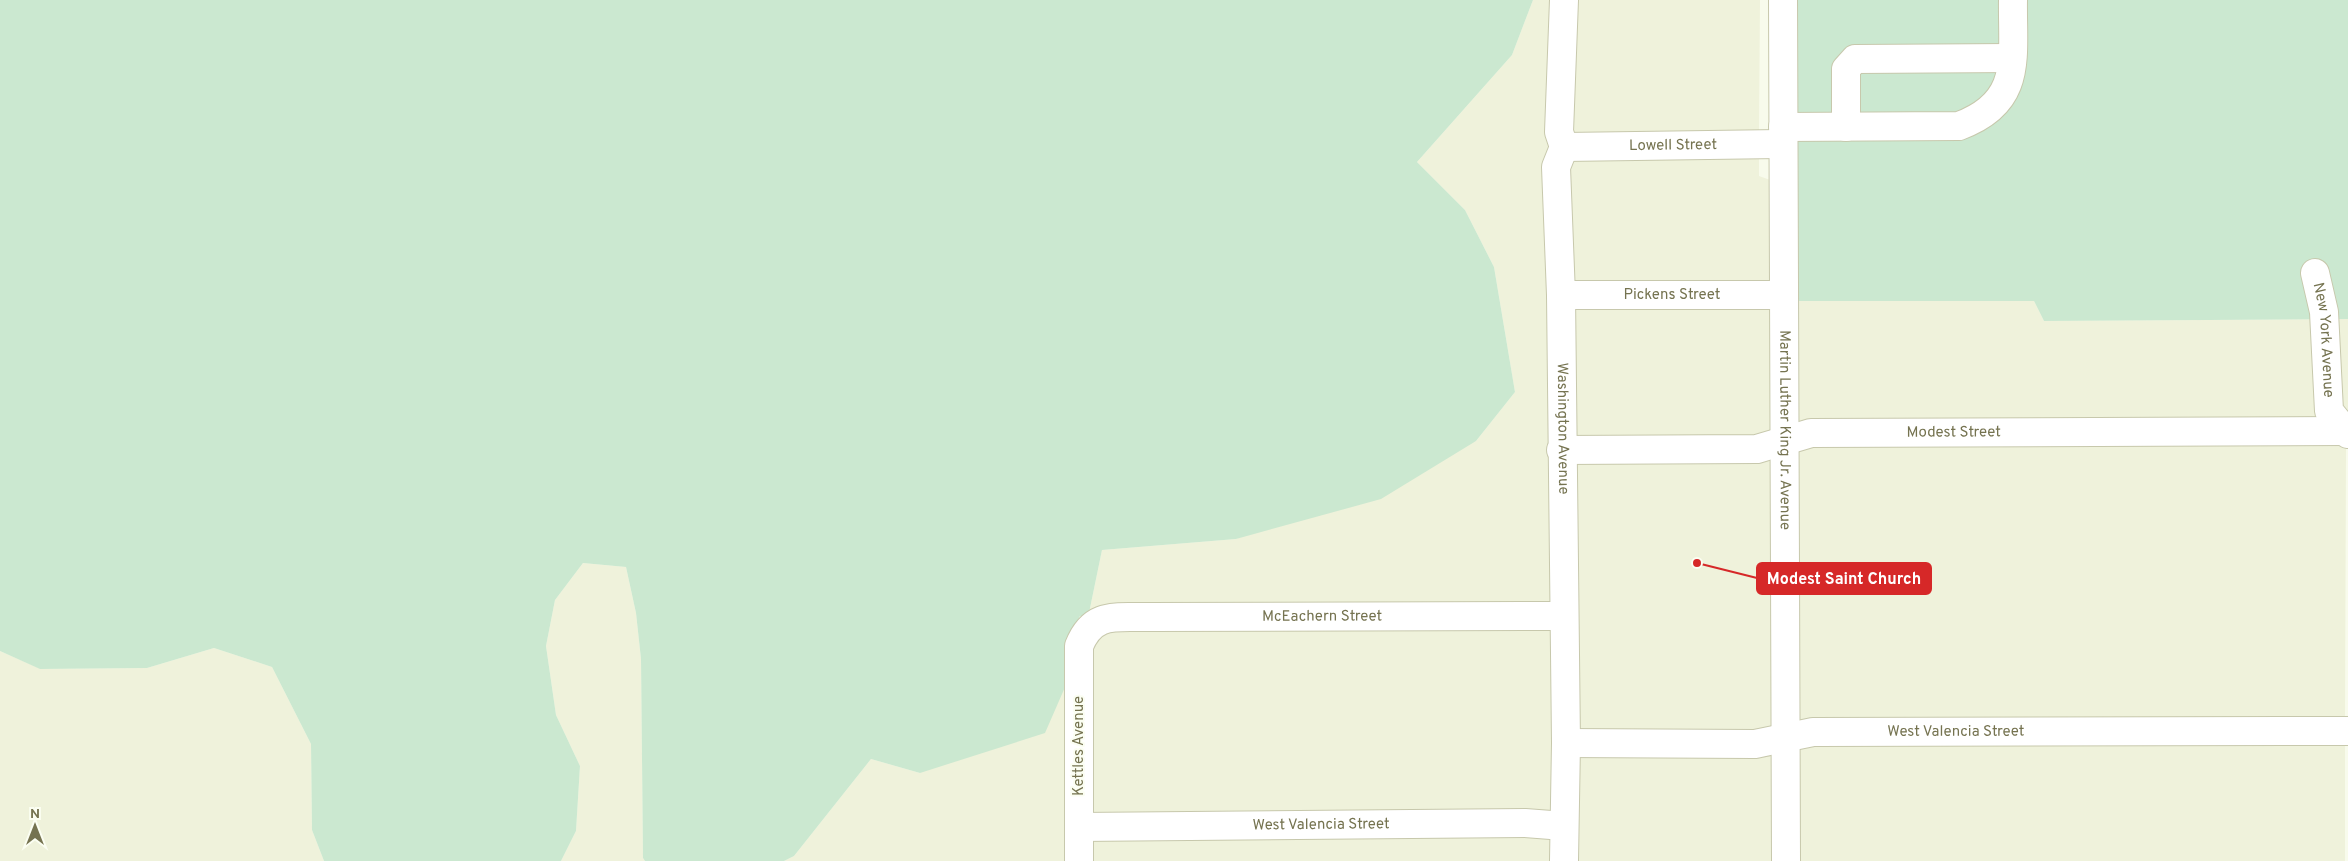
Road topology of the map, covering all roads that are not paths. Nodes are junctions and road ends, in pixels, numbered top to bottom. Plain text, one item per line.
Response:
1 (1564, 0) edge
2 (1783, 0) edge
3 (2013, 0) edge
4 (2012, 58) junction
5 (1846, 127) junction
6 (1783, 135) junction
7 (1564, 147) junction
8 (2315, 273) dead end
9 (1561, 295) junction
10 (1784, 295) junction
11 (2347, 432) edge
12 (1784, 442) junction
13 (1561, 450) junction
14 (1563, 616) junction
15 (1085, 631) joint
16 (2348, 731) edge
17 (1785, 738) junction
18 (1566, 743) junction
19 (1564, 826) junction
20 (1079, 827) junction
21 (1080, 861) edge
22 (1564, 861) edge
23 (1786, 861) edge

1 - 7 street, Washington Avenue
2 - 6 street, Martin Luther King Jr. Avenue
3 - 4 street, Lowell Street
4 - 5 street, Lowell Street
4 - 5 street
5 - 6 street, Lowell Street
6 - 7 street, Lowell Street
6 - 10 street, Martin Luther King Jr. Avenue
7 - 9 street, Washington Avenue
8 - 11 street, New York Avenue
9 - 10 street, Pickens Street
9 - 13 street, Washington Avenue
10 - 12 street, Martin Luther King Jr. Avenue
11 - 12 street, Modest Street
12 - 13 street, Modest Street
12 - 17 street, Martin Luther King Jr. Avenue
13 - 14 street, Washington Avenue
14 - 15 street, McEachern Street
14 - 18 street, Washington Avenue
15 - 20 street, Kettles Avenue
16 - 17 street, West Valencia Street
17 - 18 street, West Valencia Street
17 - 23 street, Martin Luther King Jr. Avenue
18 - 19 street, Washington Avenue
19 - 20 street, West Valencia Street
19 - 22 street, Washington Avenue
20 - 21 street, Kettles Avenue

